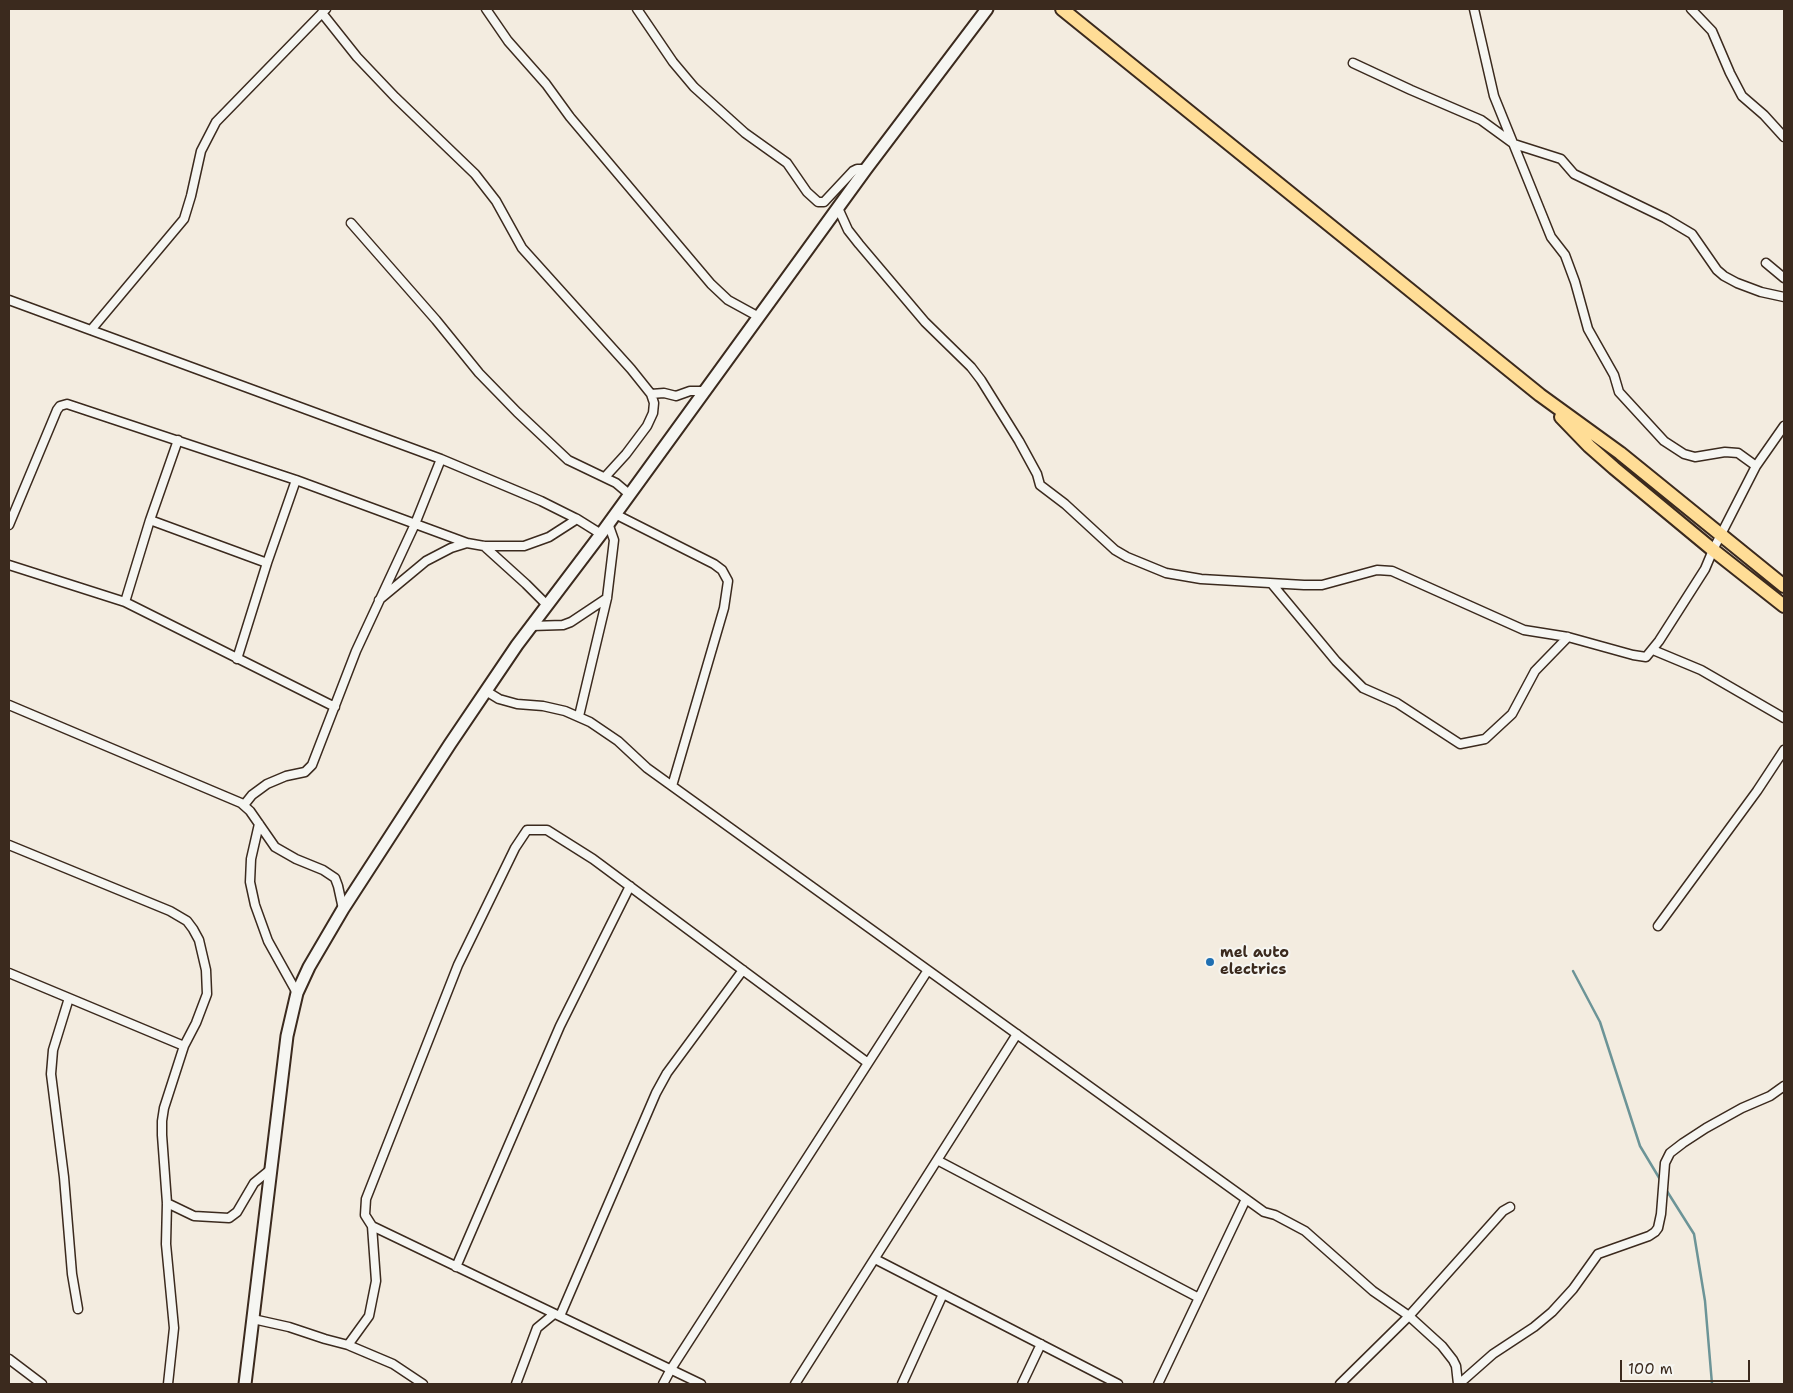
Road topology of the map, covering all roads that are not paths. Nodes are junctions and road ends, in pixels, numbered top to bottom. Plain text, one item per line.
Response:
1 (486, 9) edge
2 (637, 9) edge
3 (1062, 9) edge
4 (1474, 9) edge
5 (1691, 9) edge
6 (985, 10) edge
7 (324, 11) edge
8 (1353, 63) dead end
9 (1784, 137) edge
10 (1514, 144) junction
11 (866, 169) junction
12 (838, 208) junction
13 (351, 223) dead end
14 (1766, 263) dead end
15 (1784, 278) edge
16 (1784, 297) edge
17 (9, 300) edge
18 (759, 317) junction
19 (91, 330) junction
20 (705, 391) junction
21 (651, 394) junction
22 (1540, 395) junction
23 (1784, 426) edge
24 (178, 440) junction
25 (441, 459) junction
26 (1756, 466) junction
27 (605, 477) junction
28 (296, 480) junction
29 (629, 494) junction
30 (577, 519) junction
31 (612, 519) junction
32 (150, 520) junction
33 (415, 524) junction
34 (9, 525) edge
35 (601, 534) junction
36 (1720, 535) junction
37 (467, 543) junction
38 (484, 546) junction
39 (1713, 550) junction
40 (267, 564) junction
41 (9, 565) edge
42 (1272, 584) junction
43 (1784, 586) edge
44 (607, 598) junction
45 (125, 602) junction
46 (377, 602) junction
47 (546, 606) junction
48 (1784, 606) edge
49 (531, 626) junction
50 (1568, 637) junction
51 (1653, 650) junction
52 (237, 660) junction
53 (486, 690) junction
54 (9, 705) edge
55 (335, 707) junction
56 (579, 716) junction
57 (1784, 718) edge
58 (1784, 750) edge
59 (672, 786) junction
60 (244, 805) junction
61 (259, 824) junction
62 (9, 845) edge
63 (630, 886) junction
64 (343, 909) junction
65 (1658, 926) dead end
66 (742, 970) junction
67 (928, 970) junction
68 (9, 973) edge
69 (297, 993) junction
70 (69, 998) junction
71 (1017, 1034) junction
72 (184, 1046) junction
73 (868, 1063) junction
74 (1784, 1086) edge
75 (937, 1160) junction
76 (272, 1168) junction
77 (1246, 1199) junction
78 (168, 1203) junction
79 (1510, 1207) dead end
80 (372, 1226) junction
81 (875, 1259) junction
82 (456, 1267) junction
83 (943, 1294) junction
84 (1199, 1298) junction
85 (78, 1308) dead end
86 (557, 1315) junction
87 (1409, 1316) junction
88 (253, 1319) junction
89 (1041, 1344) junction
90 (348, 1345) junction
91 (9, 1359) edge
92 (671, 1370) junction
93 (42, 1384) edge
94 (168, 1384) edge
95 (245, 1384) edge
96 (424, 1384) edge
97 (516, 1384) edge
98 (663, 1384) edge
99 (701, 1384) edge
100 (794, 1384) edge
101 (902, 1384) edge
102 (1022, 1384) edge
103 (1118, 1384) edge
104 (1158, 1384) edge
105 (1340, 1384) edge
106 (1459, 1384) edge

1 - 18 street
2 - 11 street
3 - 22 main road
4 - 10 street
5 - 9 street
6 - 11 street
7 - 19 street
7 - 21 street
8 - 10 street
10 - 16 street
10 - 26 street
11 - 12 street
12 - 18 street
12 - 42 street
13 - 27 street
14 - 15 street
17 - 19 street
18 - 20 street
19 - 25 street
20 - 21 street
20 - 29 street
21 - 27 street
22 - 36 main road
22 - 39 main road
23 - 26 street
24 - 28 street
24 - 32 street
24 - 34 street
25 - 30 street
25 - 33 street
26 - 36 street
27 - 29 street
28 - 33 street
28 - 40 street
29 - 31 street
30 - 35 street
30 - 38 street
31 - 35 street
31 - 44 street
31 - 59 street
32 - 40 street
32 - 45 street
33 - 37 street
33 - 46 street
35 - 47 street
36 - 39 street
36 - 43 main road
37 - 38 street
37 - 46 street
38 - 47 street
39 - 48 main road
39 - 51 street
40 - 52 street
41 - 45 street
42 - 50 street
42 - 50 street
44 - 49 street
44 - 56 street
45 - 52 street
46 - 55 street
47 - 49 street
49 - 53 street
50 - 51 street
51 - 57 street
52 - 55 street
53 - 56 street
53 - 64 street
54 - 60 street
55 - 60 street
56 - 59 street
58 - 65 street
59 - 67 street
60 - 61 street
61 - 64 street
61 - 69 street
62 - 72 street
63 - 66 street
63 - 80 street
63 - 82 street
64 - 69 street
66 - 73 street
66 - 86 street
67 - 71 street
67 - 73 street
68 - 70 street
69 - 76 street
70 - 72 street
70 - 85 street
71 - 75 street
71 - 77 street
72 - 78 street
73 - 92 street
74 - 106 street
75 - 81 street
75 - 84 street
76 - 78 street
76 - 88 street
77 - 84 street
77 - 87 street
78 - 94 street
79 - 87 street
80 - 82 street
80 - 90 street
81 - 83 street
81 - 100 street
82 - 86 street
83 - 89 street
83 - 101 street
84 - 104 street
86 - 92 street
86 - 97 street
87 - 105 street
87 - 106 street
88 - 90 street
88 - 95 street
89 - 102 street
89 - 103 street
90 - 96 street
91 - 93 street
92 - 98 street
92 - 99 street

